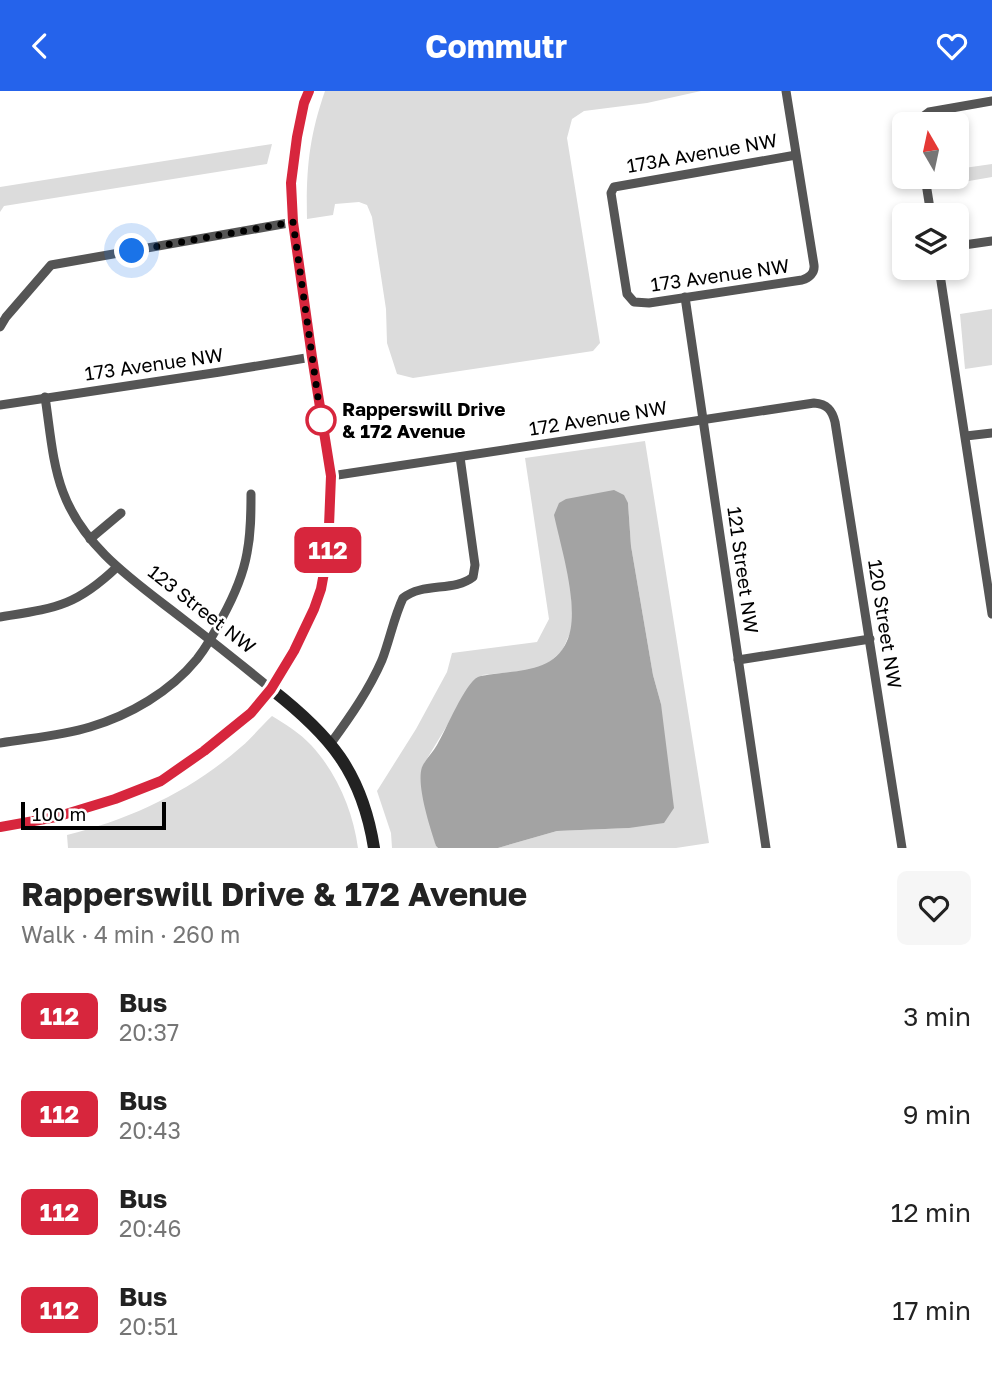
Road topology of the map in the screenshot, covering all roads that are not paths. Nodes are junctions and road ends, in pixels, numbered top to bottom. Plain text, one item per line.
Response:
1 (309, 91) edge
2 (786, 91) edge
3 (992, 101) edge
4 (928, 112) edge
5 (796, 155) junction
6 (293, 222) junction
7 (992, 241) edge
8 (969, 244) edge
9 (941, 280) edge
10 (685, 297) junction
11 (634, 302) joint
12 (0, 327) edge
13 (312, 357) junction
14 (45, 397) junction
15 (0, 405) edge
16 (828, 407) joint
17 (704, 420) junction
18 (992, 433) edge
19 (966, 436) junction
20 (460, 457) junction
21 (331, 476) junction
22 (251, 494) dead end
23 (121, 513) dead end
24 (90, 539) junction
25 (117, 568) junction
26 (989, 573) edge
27 (992, 614) edge
28 (0, 617) edge
29 (870, 639) junction
30 (210, 640) junction
31 (738, 660) junction
32 (271, 689) junction
33 (0, 743) edge
34 (331, 743) junction
35 (0, 827) edge
36 (374, 848) edge
37 (766, 848) edge
38 (902, 848) edge

1 - 6 street
2 - 5 street
3 - 4 street
5 - 10 street, 173 Avenue NW
5 - 11 street, 173A Avenue NW
6 - 12 street
6 - 13 street
7 - 8 street
9 - 19 street
10 - 11 street, 173 Avenue NW
10 - 17 street, 121 Street NW
13 - 14 street, 173 Avenue NW
13 - 21 street
14 - 15 street, 173 Avenue NW
14 - 24 street, 123 Street NW
16 - 17 street, 172 Avenue NW
16 - 29 street, 120 Street NW
17 - 20 street, 172 Avenue NW
17 - 31 street, 121 Street NW
18 - 19 street
19 - 26 street
20 - 21 street, 172 Avenue NW
20 - 34 street
21 - 32 street
22 - 30 street
23 - 24 street
24 - 25 street, 123 Street NW
25 - 28 street
25 - 30 street, 123 Street NW
26 - 27 street
29 - 31 street
29 - 38 street, 120 Street NW
30 - 32 street, 123 Street NW
30 - 33 street
31 - 37 street, 121 Street NW
32 - 34 street, 123 Street NW
32 - 35 street
34 - 36 street, 123 Street NW

